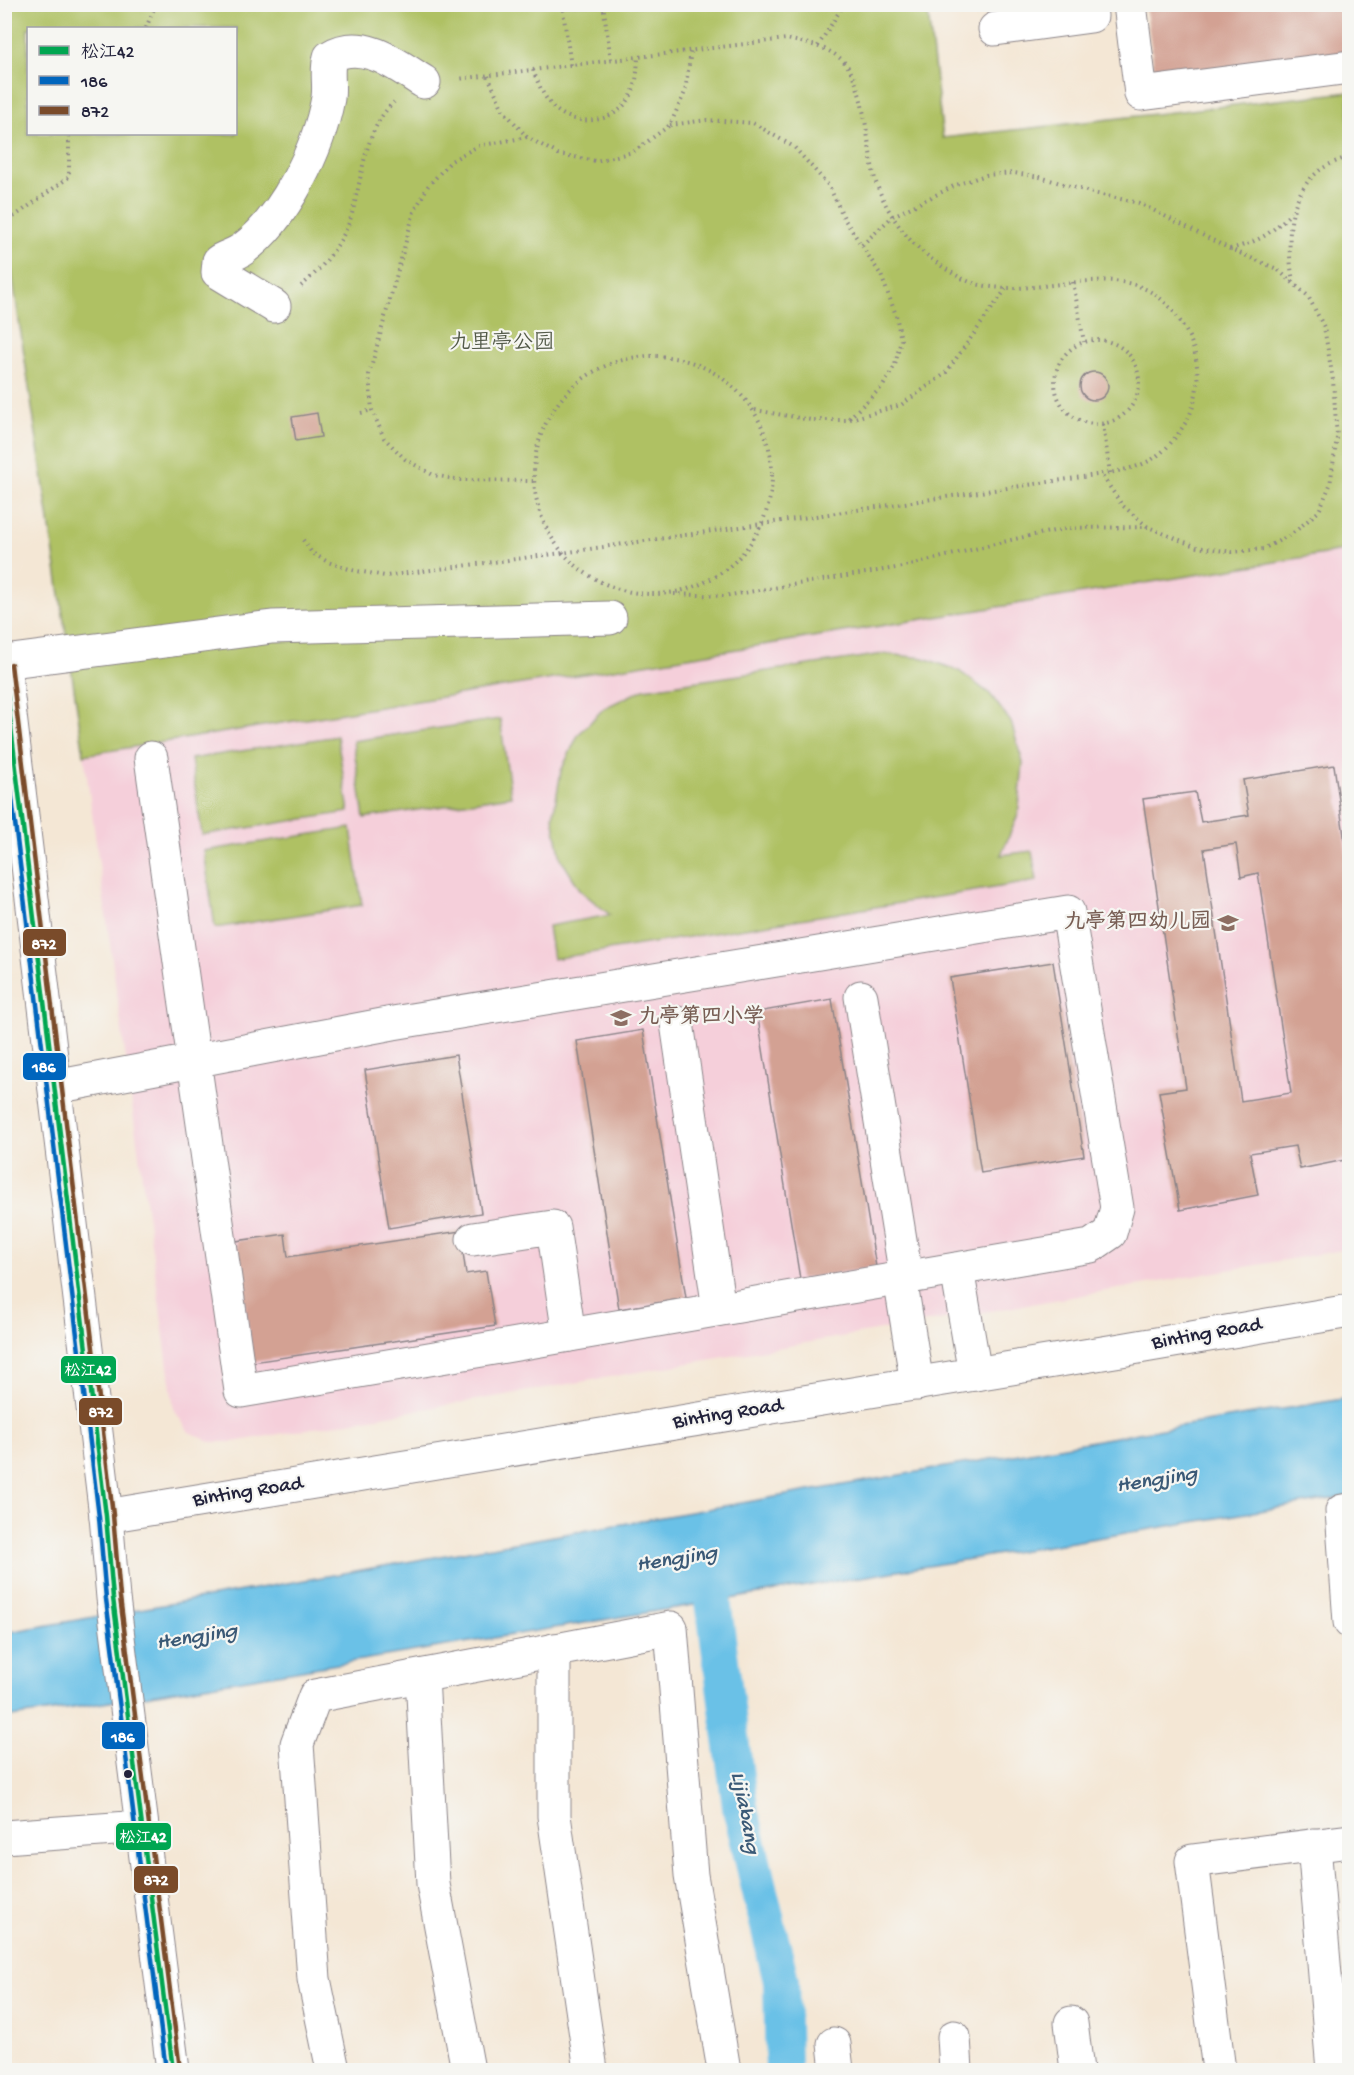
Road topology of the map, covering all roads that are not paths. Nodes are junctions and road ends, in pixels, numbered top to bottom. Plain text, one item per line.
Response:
1 (1089, 4) edge
2 (1130, 4) edge
3 (995, 29) dead end
4 (1350, 67) edge
5 (424, 82) road end
6 (274, 306) road end
7 (610, 618) dead end
8 (4, 664) edge
9 (151, 758) dead end
10 (13, 815) edge
11 (861, 997) dead end
12 (676, 1023) dead end
13 (194, 1061) junction
14 (55, 1087) junction
15 (472, 1239) dead end
16 (957, 1269) junction
17 (903, 1278) junction
18 (719, 1309) junction
19 (1350, 1311) edge
20 (569, 1335) junction
21 (975, 1374) junction
22 (917, 1384) junction
23 (1350, 1510) edge
24 (106, 1516) junction
25 (1350, 1623) edge
26 (554, 1650) junction
27 (422, 1676) junction
28 (142, 1827) junction
29 (4, 1837) edge
30 (1350, 1841) edge
31 (1314, 1845) junction
32 (1071, 2023) dead end
33 (954, 2037) dead end
34 (173, 2070) edge
35 (333, 2070) edge
36 (468, 2070) edge
37 (591, 2070) edge
38 (724, 2070) edge
39 (956, 2070) edge
40 (1077, 2070) edge
41 (1219, 2070) edge
42 (1333, 2070) edge

1 - 3 street
2 - 4 street
5 - 6 street
7 - 8 street
8 - 10 street
9 - 13 street
10 - 14 street
11 - 17 street
12 - 18 street
13 - 14 street
13 - 16 street
13 - 20 street
14 - 24 street
15 - 20 street
16 - 17 street
16 - 21 street
17 - 18 street
17 - 22 street
18 - 20 street
19 - 21 street, Binting Road
21 - 22 street, Binting Road
22 - 24 street, Binting Road
23 - 25 street
24 - 28 street
26 - 27 street
26 - 37 street
26 - 38 street
27 - 35 street
27 - 36 street
28 - 29 street
28 - 34 street
30 - 31 street
31 - 41 street
31 - 42 street
32 - 40 street
33 - 39 street

